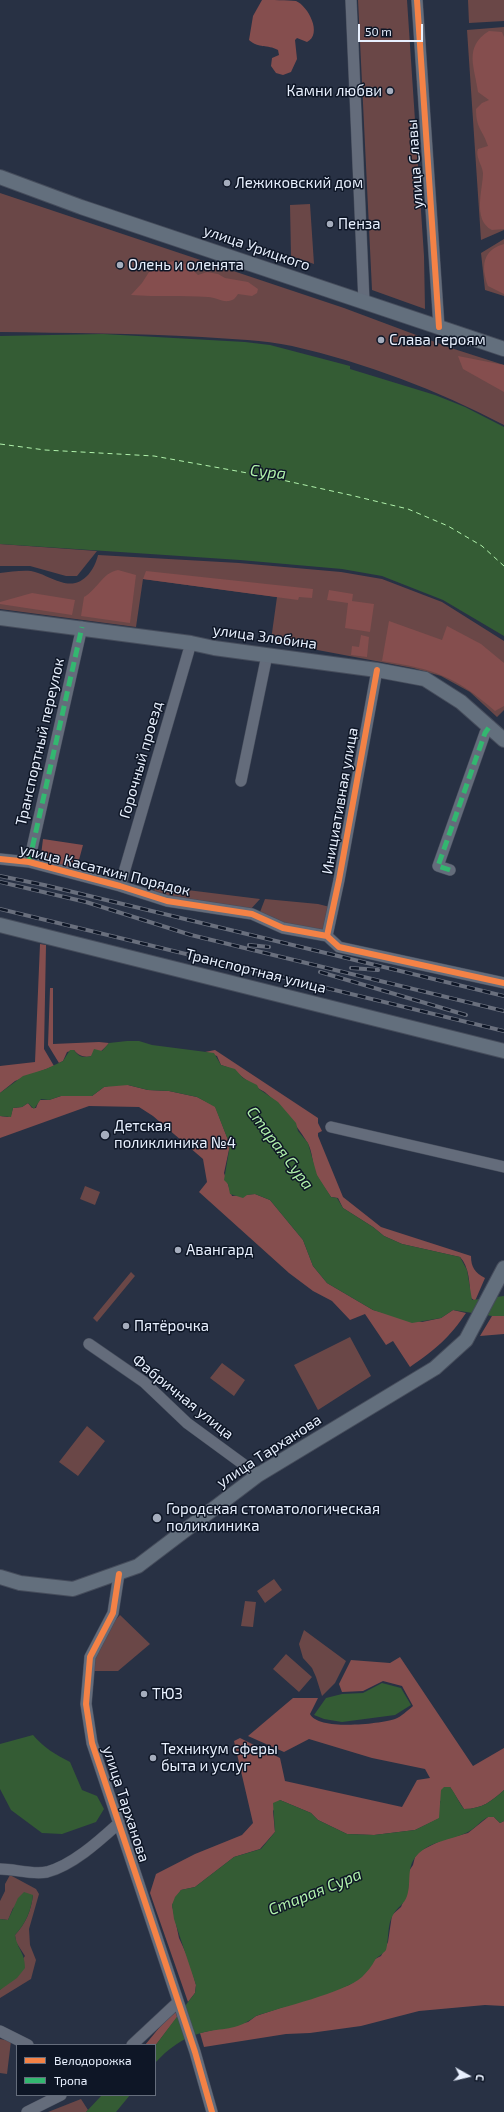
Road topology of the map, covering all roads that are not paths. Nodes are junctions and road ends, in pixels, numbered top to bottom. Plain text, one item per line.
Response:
1 (351, 0) edge
2 (417, 0) edge
3 (0, 177) edge
4 (364, 302) junction
5 (438, 327) junction
6 (504, 348) edge
7 (0, 618) edge
8 (82, 627) junction
9 (191, 643) junction
10 (267, 655) junction
11 (377, 670) junction
12 (490, 726) junction
13 (504, 740) edge
14 (241, 781) dead end
15 (0, 859) edge
16 (29, 862) junction
17 (450, 870) dead end
18 (120, 886) junction
19 (0, 925) edge
20 (327, 936) junction
21 (504, 983) edge
22 (504, 1051) edge
23 (331, 1127) dead end
24 (504, 1167) edge
25 (501, 1274) edge
26 (89, 1344) dead end
27 (258, 1475) junction
28 (119, 1574) junction
29 (0, 1577) edge
30 (119, 1823) junction
31 (0, 1869) edge
32 (178, 2002) junction
33 (0, 2031) edge
34 (26, 2044) edge
35 (133, 2044) edge
36 (59, 2096) edge
37 (27, 2112) edge
38 (212, 2112) edge

1 - 4 street
2 - 5 street, улица Славы
3 - 4 main road, улица Урицкого
4 - 5 main road, улица Урицкого
5 - 6 main road, улица Урицкого
7 - 8 main road, улица Злобина
8 - 9 main road, улица Злобина
8 - 16 street, Транспортный переулок
9 - 10 main road, улица Злобина
9 - 18 street, Горочный проезд
10 - 11 main road, улица Злобина
10 - 14 street
11 - 12 main road, улица Злобина
11 - 20 street, Инициативная улица
12 - 13 main road, улица Злобина
12 - 17 street
15 - 16 street, улица Касаткин Порядок
16 - 18 street, улица Касаткин Порядок
18 - 20 street, улица Касаткин Порядок
19 - 22 main road, Транспортная улица
20 - 21 street, улица Касаткин Порядок
23 - 24 street
25 - 27 main road, улица Тарханова
26 - 27 street, Фабричная улица
27 - 28 main road, улица Тарханова
28 - 29 main road
28 - 30 street, улица Тарханова
30 - 31 street
30 - 32 street, улица Тарханова
32 - 35 street
32 - 38 street, улица Тарханова
33 - 34 street
36 - 37 street

